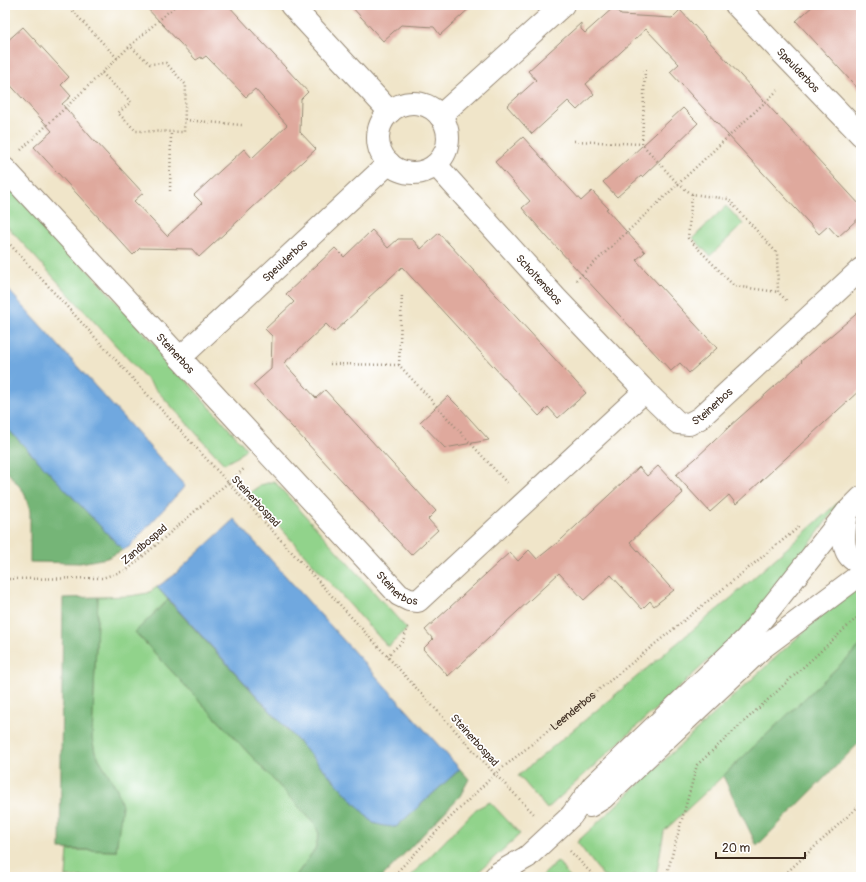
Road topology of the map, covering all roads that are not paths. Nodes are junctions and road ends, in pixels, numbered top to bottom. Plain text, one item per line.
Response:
1 (291, 5) edge
2 (563, 5) edge
3 (736, 5) edge
4 (390, 112) junction
5 (440, 116) junction
6 (861, 135) edge
7 (11, 161) edge
8 (389, 163) junction
9 (436, 165) junction
10 (861, 269) edge
11 (180, 358) junction
12 (645, 391) junction
13 (854, 505) edge
14 (861, 563) edge
15 (861, 574) edge
16 (571, 816) junction
17 (527, 857) junction
18 (495, 877) edge
19 (514, 877) edge

1 - 4 street
2 - 5 street
3 - 6 street, Speulderbos
4 - 5 street
4 - 8 street
5 - 9 street
7 - 11 street, Steinerbos
8 - 9 street
8 - 11 street, Speulderbos
9 - 12 street, Scholtensbos
10 - 12 street, Steinerbos
11 - 12 street, Steinerbos
13 - 14 street
13 - 16 street
15 - 16 street
16 - 17 street, bridge
17 - 18 street
17 - 19 street

